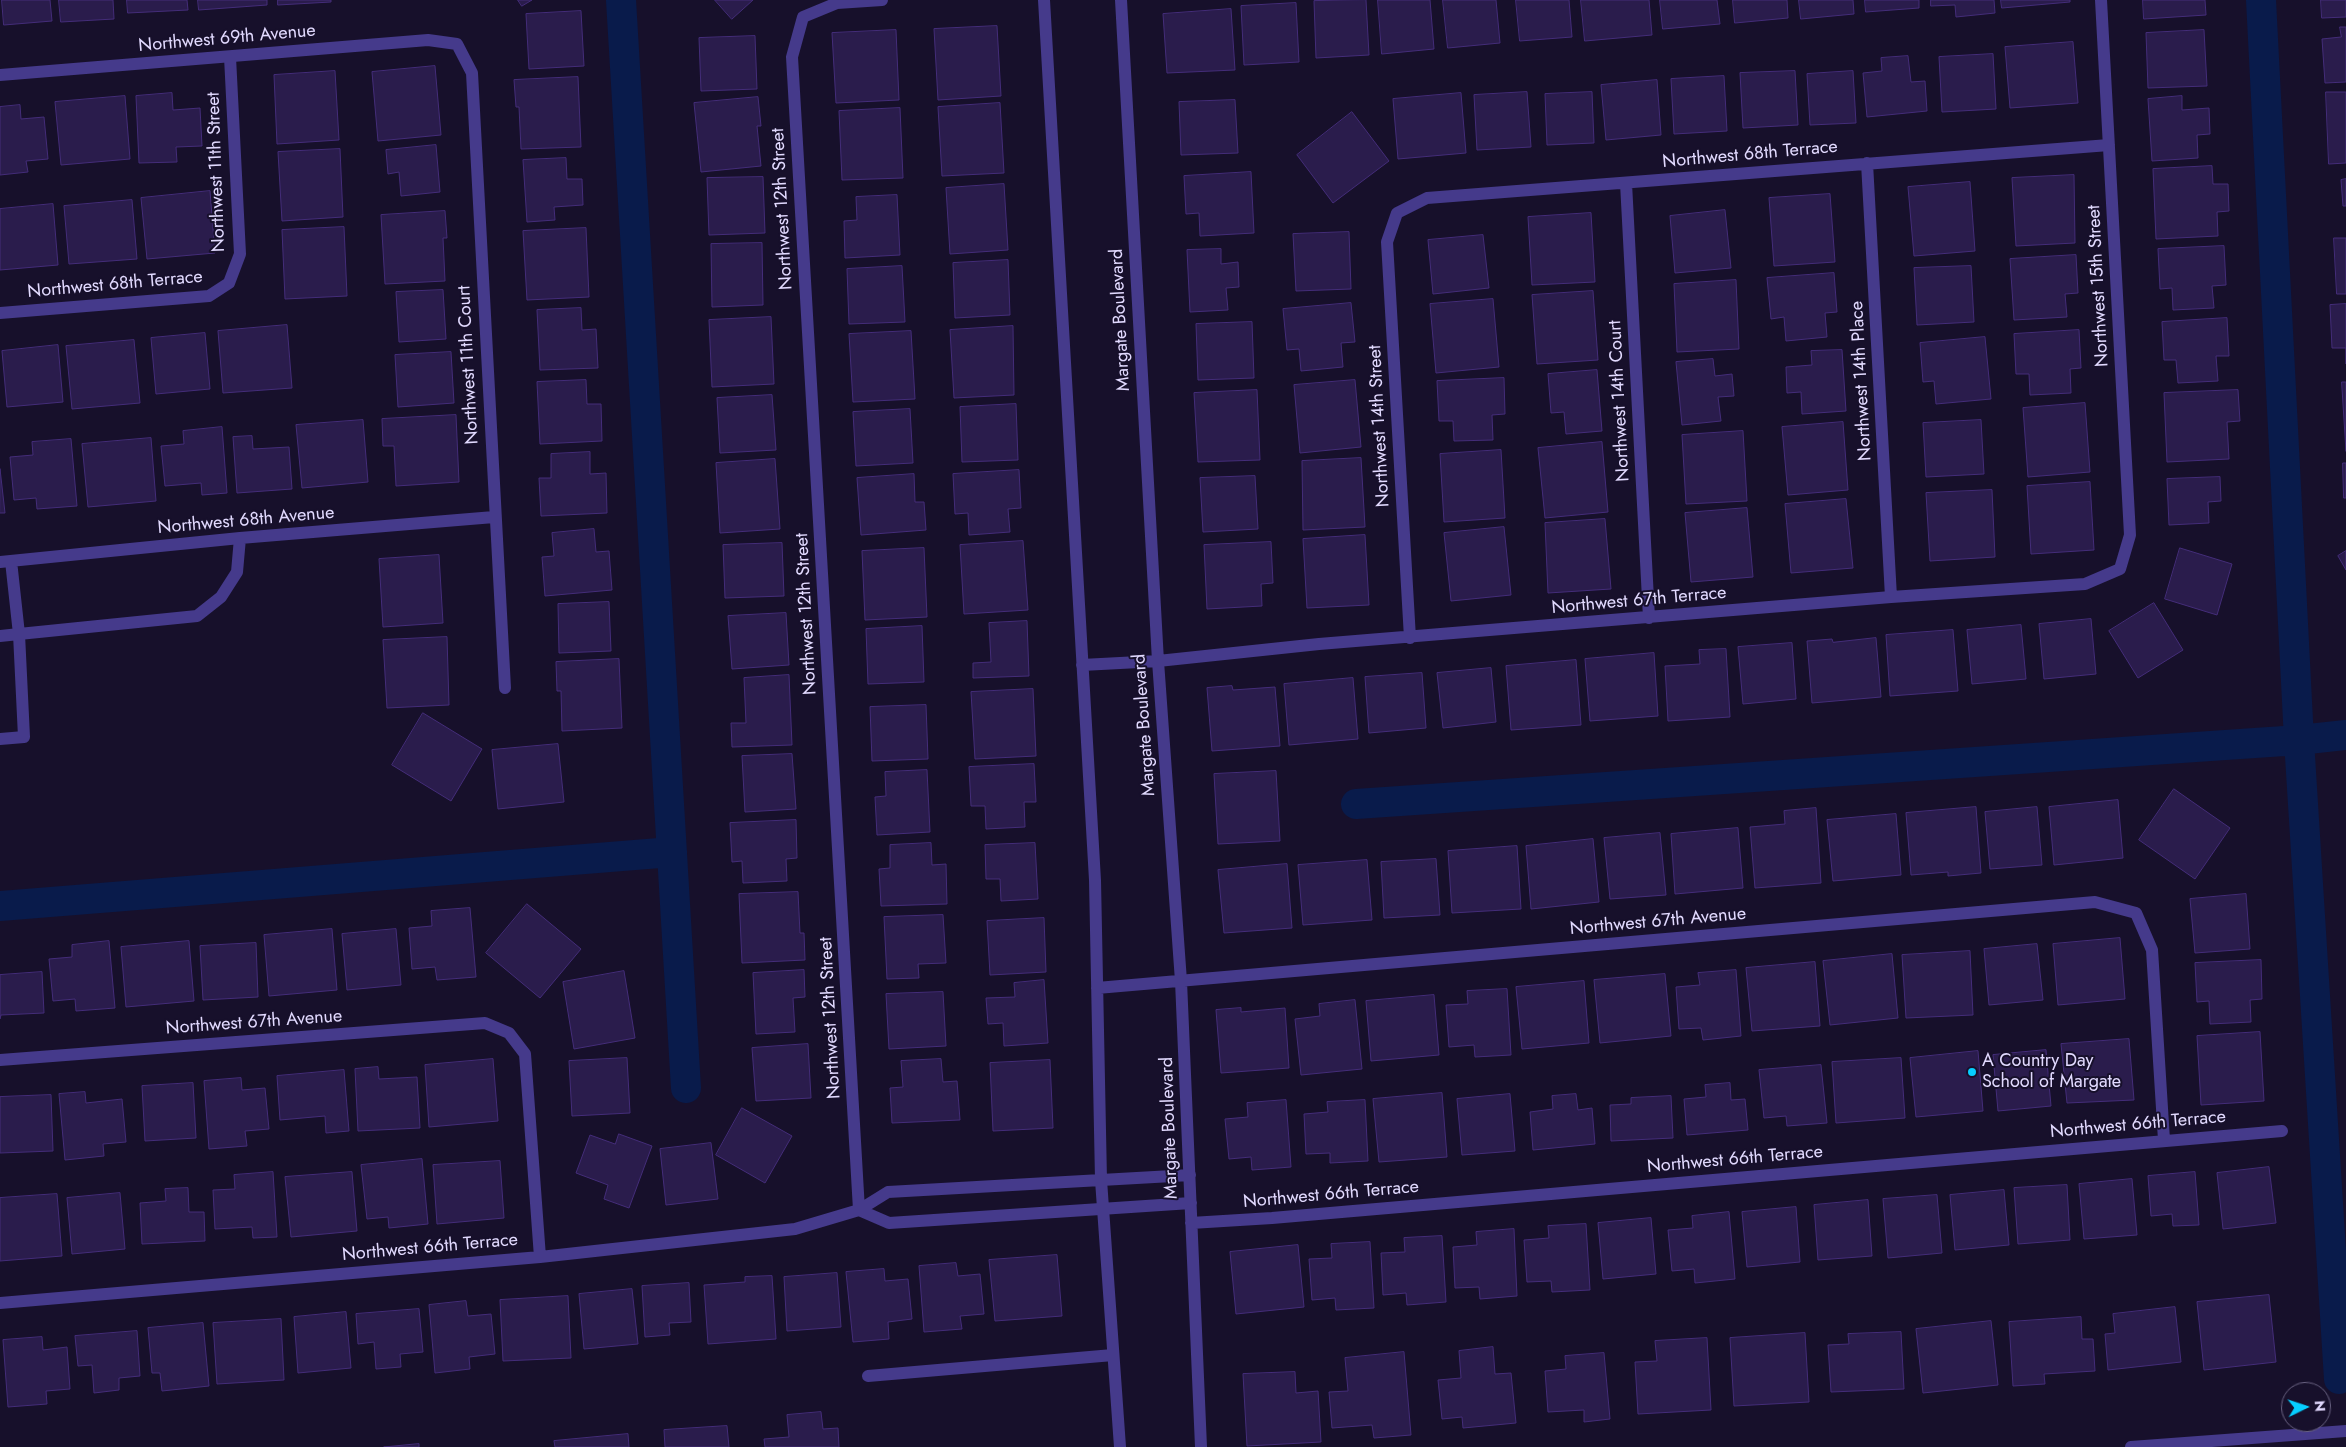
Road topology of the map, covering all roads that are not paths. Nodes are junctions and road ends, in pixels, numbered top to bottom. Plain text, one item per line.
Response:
1 (882, 0) edge
2 (1044, 0) edge
3 (1121, 0) edge
4 (2101, 0) edge
5 (457, 44) joint
6 (230, 57) junction
7 (0, 76) edge
8 (2109, 145) junction
9 (1867, 163) junction
10 (1626, 183) junction
11 (1397, 213) joint
12 (230, 283) joint
13 (0, 313) edge
14 (494, 517) junction
15 (240, 538) junction
16 (5, 561) edge
17 (2120, 568) joint
18 (1891, 597) junction
19 (1649, 618) junction
20 (19, 634) junction
21 (0, 636) edge
22 (1410, 638) junction
23 (1158, 661) junction
24 (1082, 665) junction
25 (505, 688) dead end
26 (0, 739) edge
27 (1181, 981) junction
28 (1097, 988) junction
29 (0, 1060) edge
30 (2282, 1131) dead end
31 (2164, 1140) junction
32 (1190, 1175) junction
33 (1101, 1180) junction
34 (1191, 1203) junction
35 (1103, 1208) junction
36 (859, 1210) junction
37 (1191, 1223) junction
38 (540, 1257) junction
39 (0, 1303) edge
40 (1113, 1355) junction
41 (868, 1376) dead end
42 (2346, 1431) edge
43 (1120, 1447) edge
44 (1202, 1447) edge
45 (2132, 1447) edge

1 - 36 street, Northwest 12th Street
2 - 24 street
3 - 23 street, Margate Boulevard
4 - 8 street, Northwest 15th Street
5 - 6 street, Northwest 69th Avenue
5 - 14 street, Northwest 11th Court
6 - 7 street, Northwest 69th Avenue
6 - 12 street, Northwest 11th Street
8 - 9 street, Northwest 68th Terrace
8 - 17 street, Northwest 15th Street
9 - 10 street, Northwest 68th Terrace
9 - 18 street, Northwest 14th Place
10 - 11 street, Northwest 68th Terrace
10 - 19 street, Northwest 14th Court
11 - 22 street, Northwest 14th Street
12 - 13 street, Northwest 68th Terrace
14 - 15 street, Northwest 68th Avenue
14 - 25 street, Northwest 11th Court
15 - 16 street, Northwest 68th Avenue
15 - 20 street
16 - 20 street
17 - 18 street, Northwest 67th Terrace
18 - 19 street, Northwest 67th Terrace
19 - 22 street, Northwest 67th Terrace
20 - 21 street
20 - 26 street
22 - 23 street, Northwest 67th Terrace
23 - 24 street, Northwest 67th Terrace
23 - 27 street, Margate Boulevard
24 - 28 street
27 - 28 street, Northwest 67th Avenue
27 - 31 street, Northwest 67th Avenue
27 - 32 street, Margate Boulevard
28 - 33 street
29 - 38 street, Northwest 67th Avenue
30 - 31 street, Northwest 66th Terrace
31 - 37 street, Northwest 66th Terrace
32 - 33 street, Northwest 66th Terrace
32 - 34 street, Margate Boulevard
33 - 35 street
33 - 36 street, Northwest 66th Terrace
34 - 35 street
34 - 37 street, Margate Boulevard
35 - 36 street
35 - 40 street
36 - 38 street, Northwest 66th Terrace
37 - 44 street, Margate Boulevard
38 - 39 street, Northwest 66th Terrace
40 - 41 street
40 - 43 street
42 - 45 street

